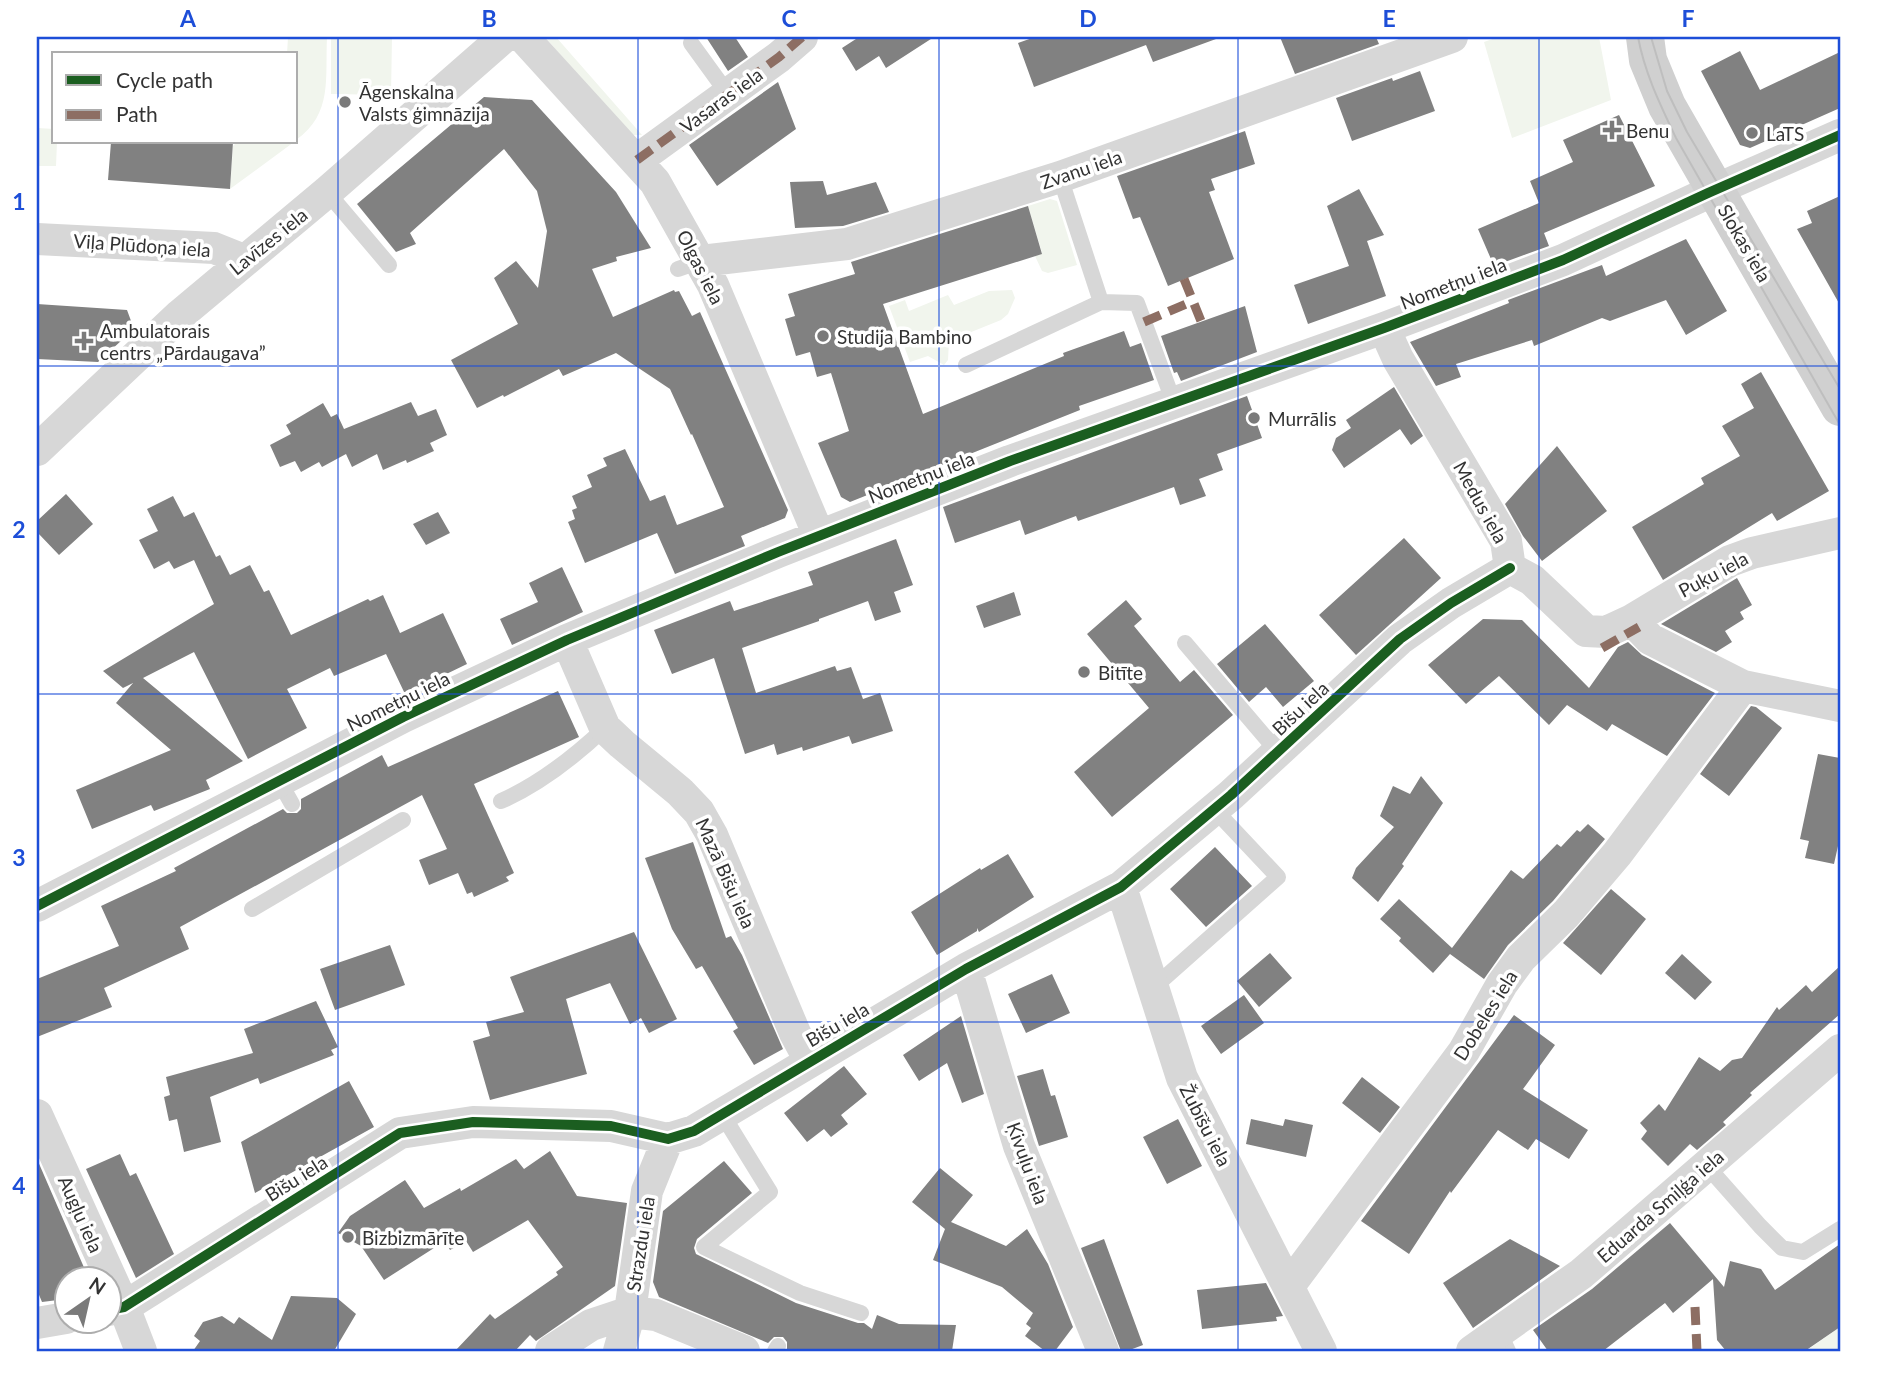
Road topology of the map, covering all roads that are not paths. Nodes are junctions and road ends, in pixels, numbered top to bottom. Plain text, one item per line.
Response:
1 (504, 37) edge
2 (523, 37) edge
3 (1452, 37) edge
4 (1645, 37) edge
5 (691, 43) dead end
6 (791, 47) edge
7 (728, 94) junction
8 (1840, 135) edge
9 (637, 160) junction
10 (1060, 177) junction
11 (1714, 190) junction
12 (327, 192) junction
13 (37, 239) edge
14 (244, 260) junction
15 (389, 265) dead end
16 (690, 265) junction
17 (1101, 302) junction
18 (1384, 328) junction
19 (966, 365) dead end
20 (1174, 403) junction
21 (1840, 407) edge
22 (37, 450) edge
23 (1840, 533) edge
24 (819, 536) junction
25 (1510, 568) junction
26 (1632, 620) junction
27 (566, 640) junction
28 (1185, 643) dead end
29 (1743, 687) junction
30 (1840, 706) edge
31 (605, 728) junction
32 (1279, 752) junction
33 (501, 801) dead end
34 (1214, 809) junction
35 (403, 820) dead end
36 (1121, 887) junction
37 (37, 906) edge
38 (252, 909) dead end
39 (966, 970) junction
40 (1153, 988) junction
41 (1840, 1051) edge
42 (810, 1060) junction
43 (722, 1114) junction
44 (37, 1115) edge
45 (668, 1139) junction
46 (1706, 1165) junction
47 (1840, 1229) edge
48 (98, 1266) edge
49 (1289, 1286) junction
50 (122, 1305) edge
51 (630, 1312) junction
52 (861, 1312) dead end
53 (122, 1319) edge
54 (1504, 1342) edge
55 (141, 1351) edge
56 (551, 1351) edge
57 (619, 1351) edge
58 (744, 1351) edge
59 (1103, 1351) edge
60 (1321, 1351) edge
61 (1472, 1351) edge

1 - 12 street, Lavīzes iela
2 - 9 street, Olgas iela
3 - 10 street, Zvanu iela
4 - 11 main road, Slokas iela
5 - 7 lane
6 - 7 street, Vasaras iela
7 - 9 street, Vasaras iela
8 - 11 street, Nometņu iela
9 - 16 street, Olgas iela
10 - 16 street, Zvanu iela
10 - 17 lane
11 - 18 street, Nometņu iela
11 - 21 main road, Slokas iela
12 - 14 street, Lavīzes iela
12 - 15 lane
13 - 14 street, Viļa Plūdoņa iela
14 - 22 street, Lavīzes iela
16 - 24 street, Olgas iela
17 - 19 lane
17 - 20 lane
18 - 20 street, Nometņu iela
18 - 25 street, Medus iela
20 - 24 street, Nometņu iela
23 - 26 street, Puķu iela
24 - 27 street, Nometņu iela
25 - 26 street, Medus iela
25 - 32 street, Bišu iela
26 - 29 street
27 - 31 street, Mazā Bišu iela
27 - 37 street, Nometņu iela
28 - 32 lane
29 - 30 street
29 - 49 street, Dobeles iela
31 - 33 lane
31 - 42 street, Mazā Bišu iela
32 - 34 street, Bišu iela
34 - 36 street, Bišu iela
34 - 40 lane
35 - 38 lane
36 - 39 street, Bišu iela
36 - 40 street, Žubīšu iela
39 - 42 street, Bišu iela
39 - 59 street, Ķivuļu iela
40 - 49 street, Žubīšu iela
41 - 46 street, Eduarda Smiļģa iela
42 - 43 street, Bišu iela
43 - 45 street, Bišu iela
43 - 52 lane
44 - 48 street, Augļu iela
45 - 50 street, Bišu iela
45 - 51 street, Strazdu iela
46 - 47 lane
46 - 54 street, Eduarda Smiļģa iela
49 - 60 street, Žubīšu iela
51 - 56 street
51 - 57 street, Strazdu iela
51 - 58 street
53 - 55 street, Augļu iela
54 - 61 street, Eduarda Smiļģa iela

